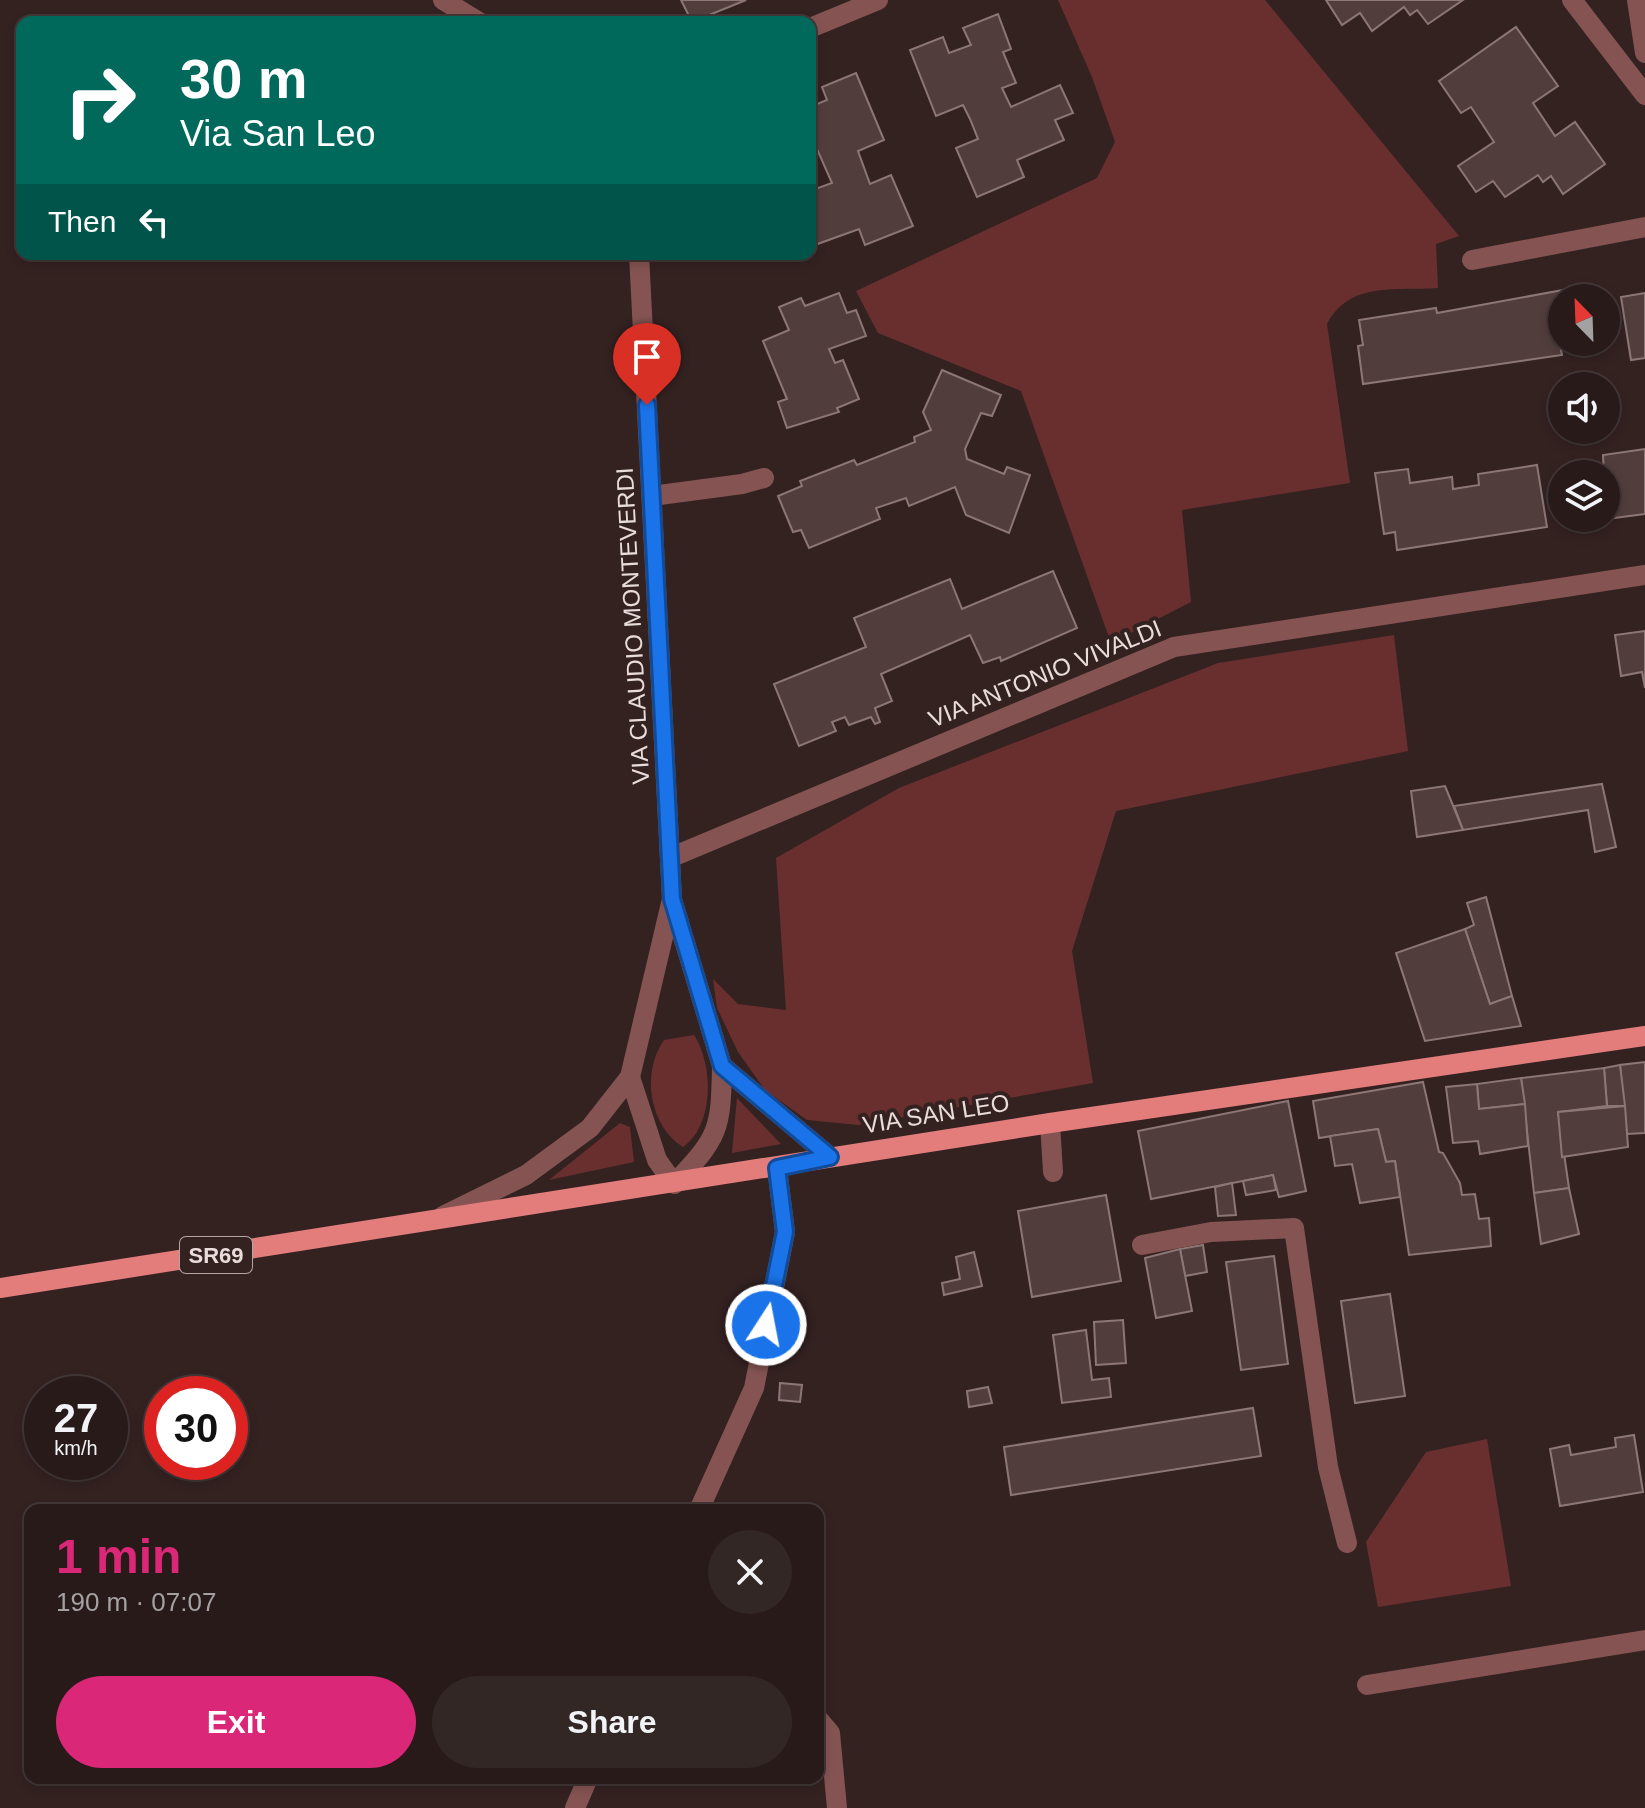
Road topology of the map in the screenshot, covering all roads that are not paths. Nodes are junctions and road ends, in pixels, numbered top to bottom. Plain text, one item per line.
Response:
1 (443, 0) edge
2 (878, 0) edge
3 (1572, 0) edge
4 (1637, 0) edge
5 (469, 16) edge
6 (816, 26) edge
7 (1645, 53) edge
8 (1645, 95) edge
9 (1645, 227) edge
10 (639, 260) edge
11 (1472, 260) dead end
12 (764, 478) dead end
13 (652, 496) junction
14 (1645, 575) edge
15 (672, 857) junction
16 (672, 899) junction
17 (1645, 1036) edge
18 (722, 1066) junction
19 (630, 1077) junction
20 (1050, 1123) junction
21 (830, 1157) junction
22 (777, 1168) junction
23 (1053, 1172) dead end
24 (674, 1184) junction
25 (432, 1221) junction
26 (1142, 1245) dead end
27 (0, 1288) edge
28 (702, 1504) edge
29 (1347, 1543) dead end
30 (1645, 1640) edge
31 (1367, 1685) dead end
32 (824, 1726) edge
33 (585, 1784) edge
34 (575, 1808) edge
35 (837, 1808) edge

1 - 5 street
2 - 6 street
3 - 8 street
4 - 7 street
9 - 11 street
10 - 13 street, VIA CLAUDIO MONTEVERDI
12 - 13 street
13 - 15 street, VIA CLAUDIO MONTEVERDI
14 - 15 street, VIA ANTONIO VIVALDI
15 - 16 street, VIA CLAUDIO MONTEVERDI
16 - 18 street
16 - 19 street
17 - 20 main road, VIA SAN LEO
18 - 21 street
18 - 24 street
19 - 24 street
19 - 25 street
20 - 21 main road, VIA SAN LEO
20 - 23 street
21 - 22 main road, VIA SAN LEO
22 - 24 main road, VIA SAN LEO
22 - 28 street
24 - 25 main road, VIA SAN LEO
25 - 27 main road, VIA SAN LEO / SR69
26 - 29 street
30 - 31 street
32 - 35 street
33 - 34 street

